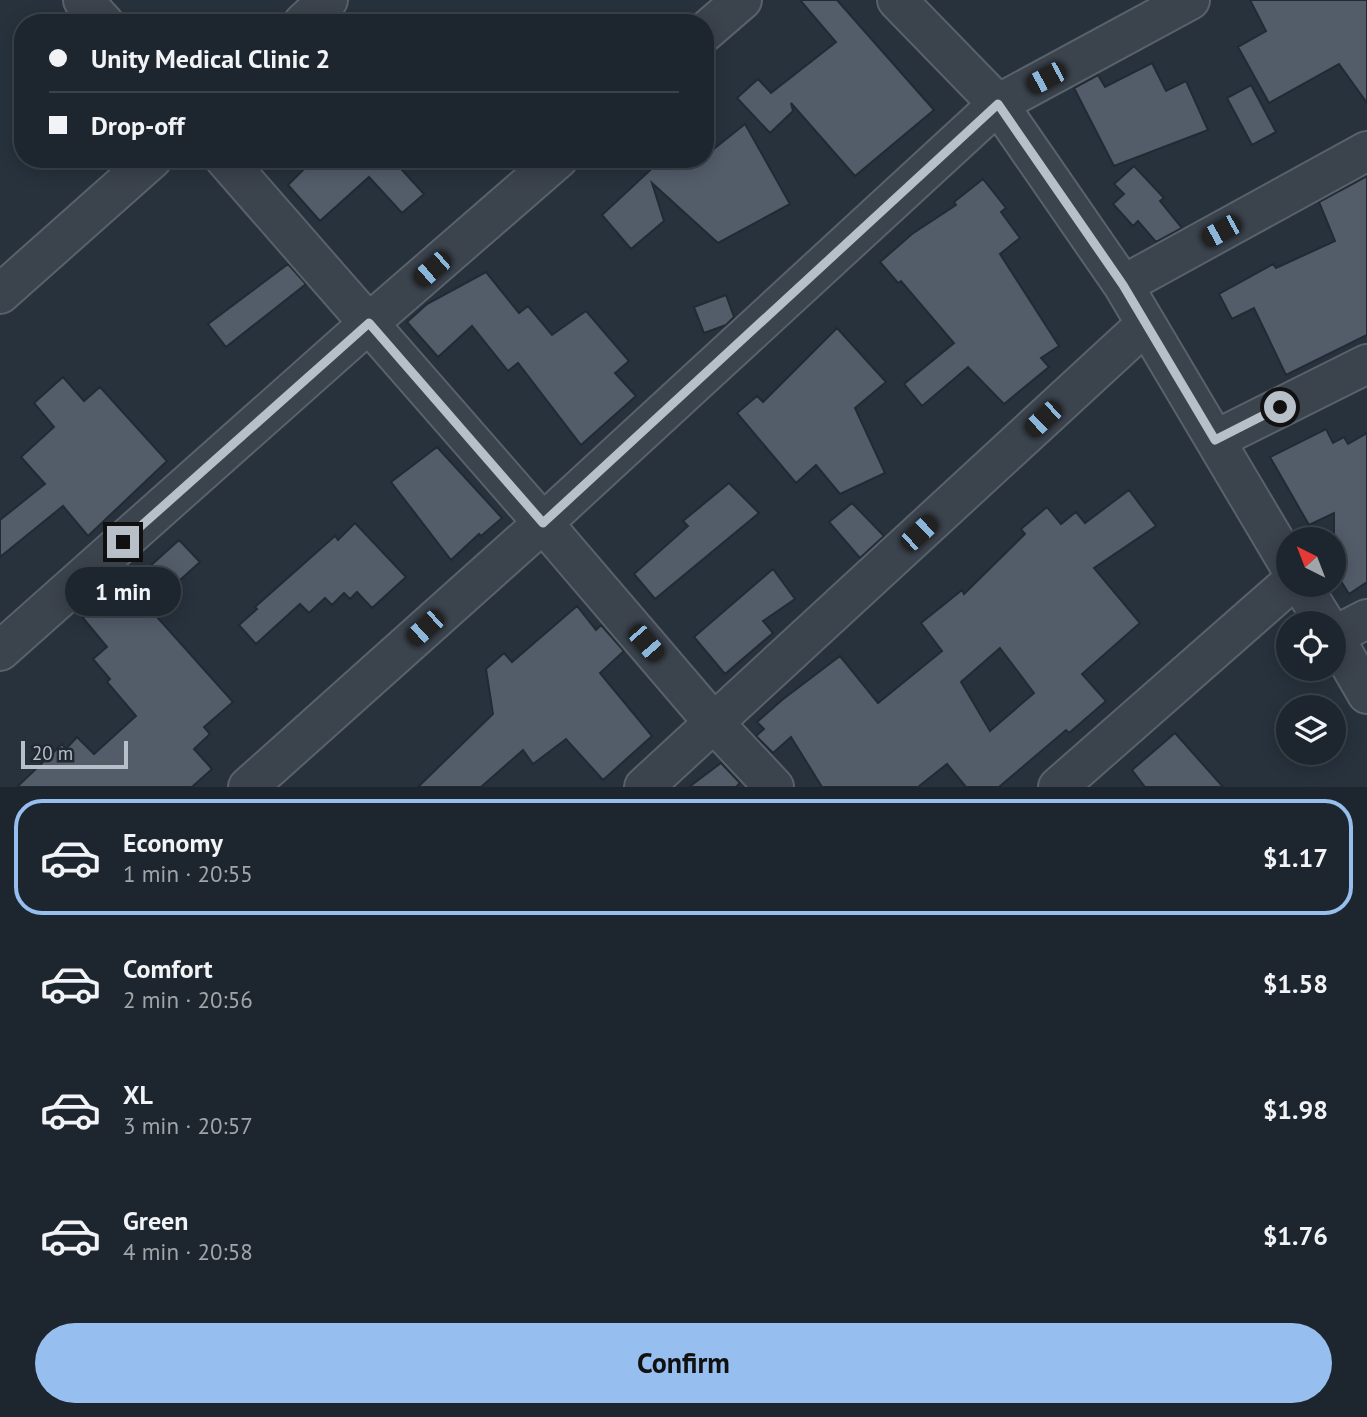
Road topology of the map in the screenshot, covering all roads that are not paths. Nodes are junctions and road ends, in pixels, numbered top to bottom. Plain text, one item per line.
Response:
1 (83, 0) edge
2 (328, 0) edge
3 (742, 0) edge
4 (897, 0) edge
5 (1191, 0) edge
6 (96, 14) edge
7 (313, 14) edge
8 (714, 24) edge
9 (998, 104) junction
10 (1367, 151) edge
11 (142, 168) edge
12 (233, 168) edge
13 (548, 168) edge
14 (1123, 285) junction
15 (0, 294) edge
16 (369, 323) junction
17 (1146, 324) junction
18 (1367, 364) edge
19 (1215, 440) junction
20 (543, 523) junction
21 (1276, 543) edge
22 (1276, 595) edge
23 (1367, 619) edge
24 (1346, 630) edge
25 (0, 651) edge
26 (1346, 658) edge
27 (1367, 694) edge
28 (714, 723) junction
29 (248, 787) edge
30 (644, 787) edge
31 (774, 787) edge
32 (1058, 787) edge

1 - 6 street
2 - 7 street
3 - 8 street
4 - 9 street
5 - 9 street
9 - 14 street
9 - 20 street
10 - 14 street
11 - 15 street
12 - 16 street
13 - 16 street
14 - 17 street
16 - 20 street
16 - 25 street
17 - 19 street
17 - 28 street
18 - 19 street
19 - 21 street
20 - 28 street
20 - 29 street
22 - 32 street
23 - 24 street
26 - 27 street
28 - 30 street
28 - 31 street

